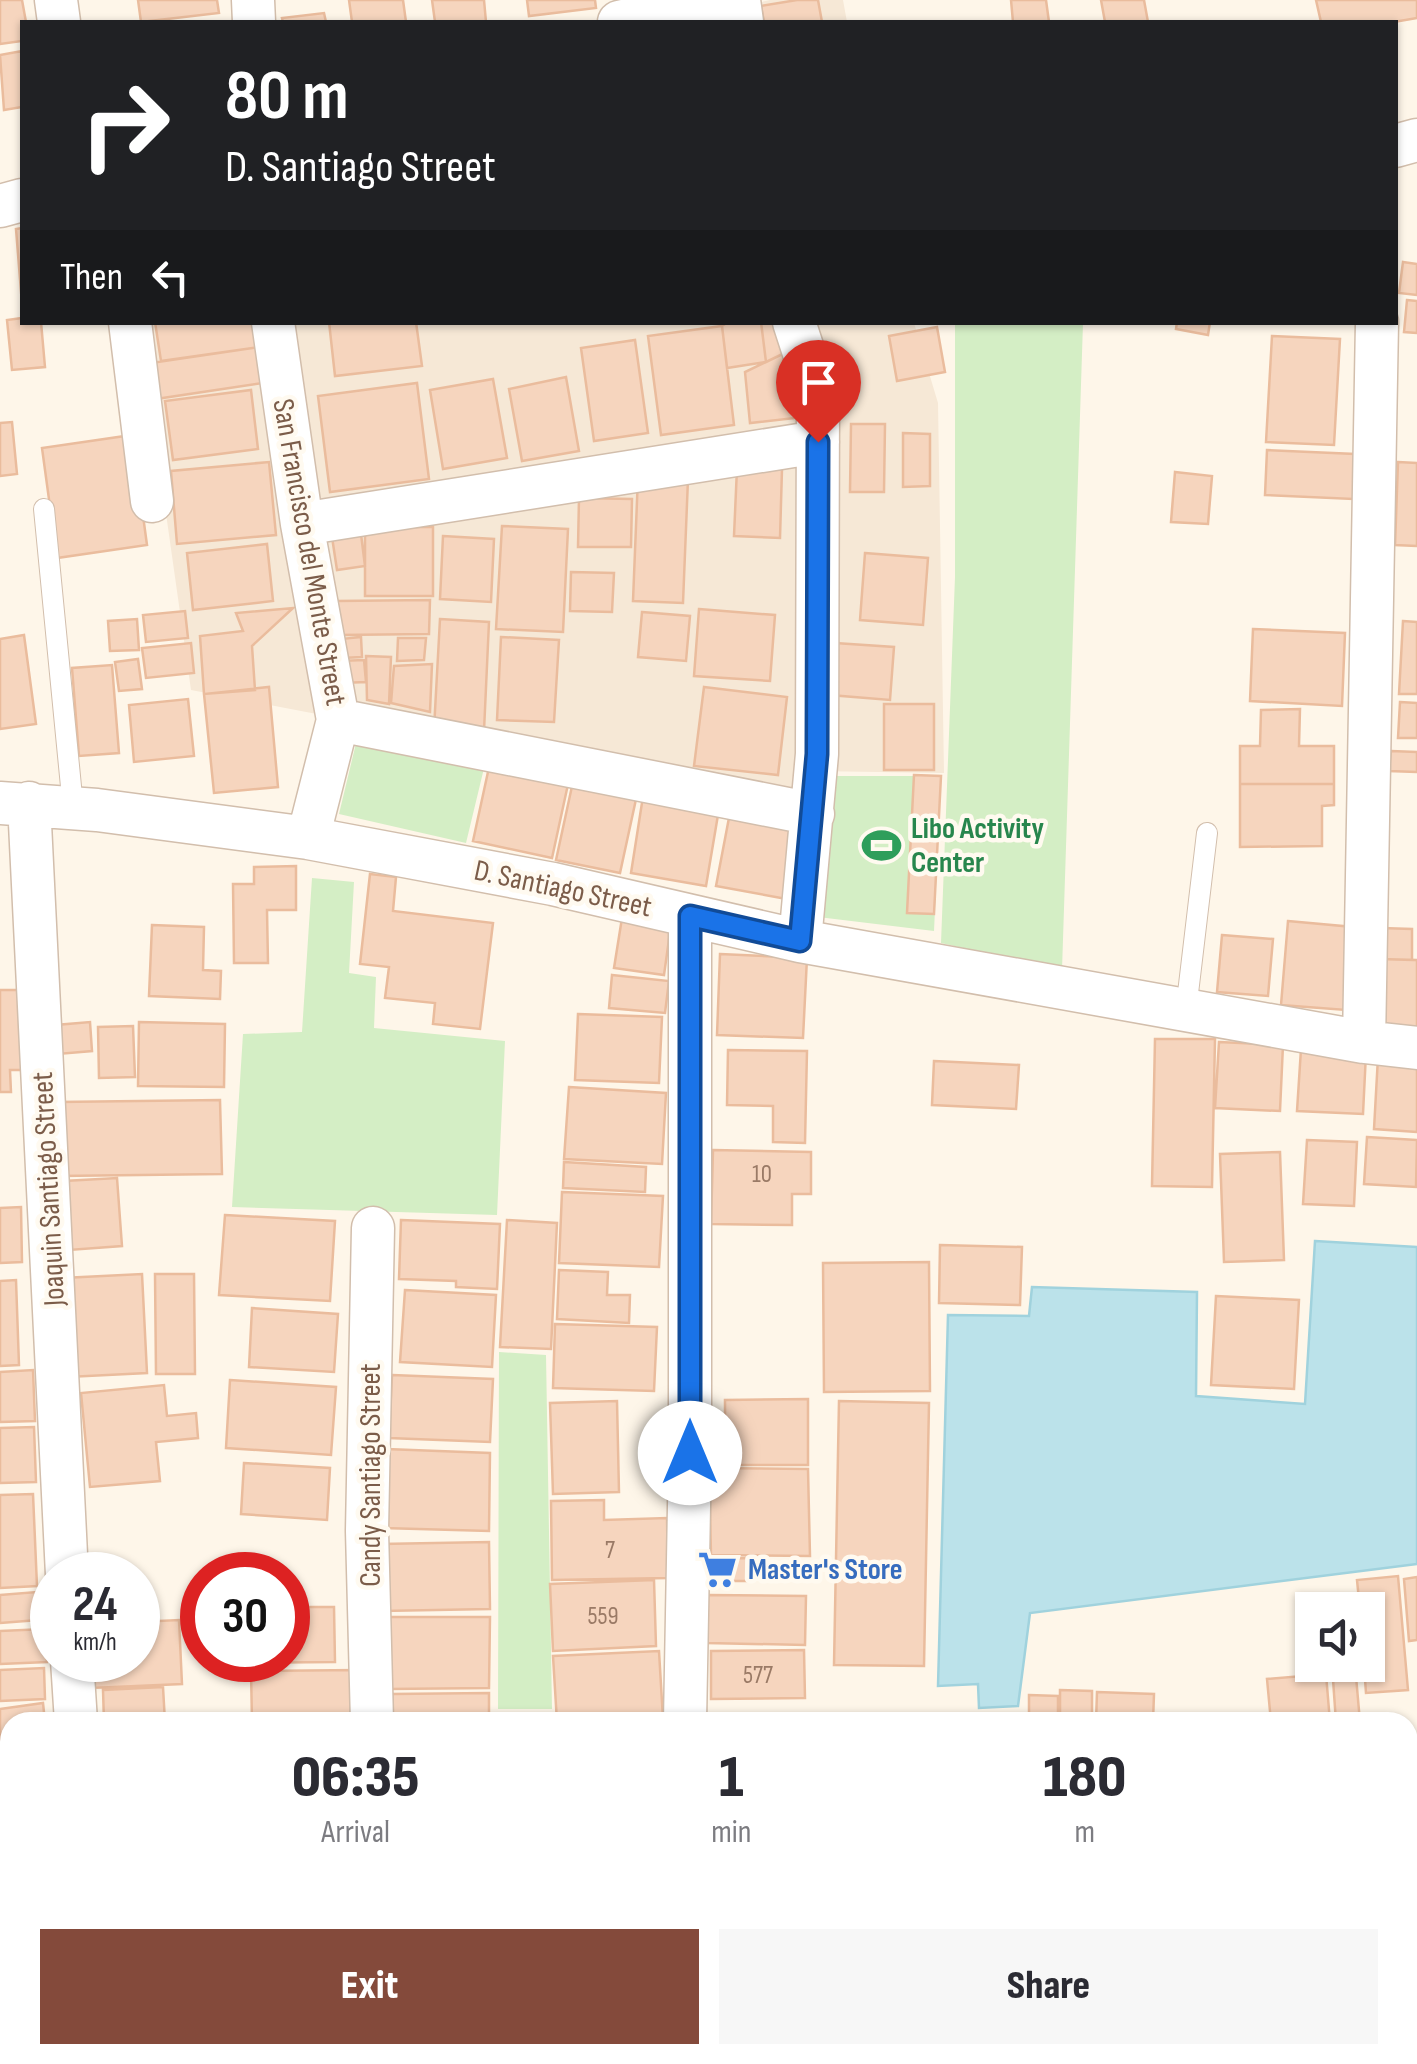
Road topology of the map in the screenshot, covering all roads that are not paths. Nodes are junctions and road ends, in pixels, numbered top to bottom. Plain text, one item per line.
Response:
1 (714, 0) edge
2 (629, 20) edge
3 (130, 325) edge
4 (273, 325) edge
5 (795, 325) edge
6 (1377, 325) edge
7 (818, 442) junction
8 (152, 500) dead end
9 (44, 509) dead end
10 (302, 524) junction
11 (338, 720) junction
12 (15, 803) edge
13 (73, 807) junction
14 (813, 814) junction
15 (1207, 832) dead end
16 (308, 838) junction
17 (690, 916) junction
18 (800, 941) junction
19 (1186, 1010) junction
20 (1364, 1042) junction
21 (1417, 1048) edge
22 (374, 1228) dead end
23 (65, 1552) edge
24 (73, 1682) edge
25 (75, 1712) edge
26 (372, 1712) edge
27 (685, 1712) edge

1 - 2 street
3 - 8 street
4 - 10 street, San Francisco del Monte Street
5 - 7 street
6 - 20 street
7 - 10 street
7 - 14 street
9 - 13 lane
10 - 11 street, San Francisco del Monte Street
11 - 14 street
11 - 16 street, San Francisco del Monte Street
12 - 13 street, D. Santiago Street
12 - 23 street, Joaquin Santiago Street
13 - 16 street, D. Santiago Street
14 - 18 street
15 - 19 lane
16 - 17 street, D. Santiago Street
17 - 18 street, D. Santiago Street
17 - 27 street
18 - 19 street, D. Santiago Street
19 - 20 street, D. Santiago Street
20 - 21 street, D. Santiago Street
22 - 26 street, Candy Santiago Street
24 - 25 street

